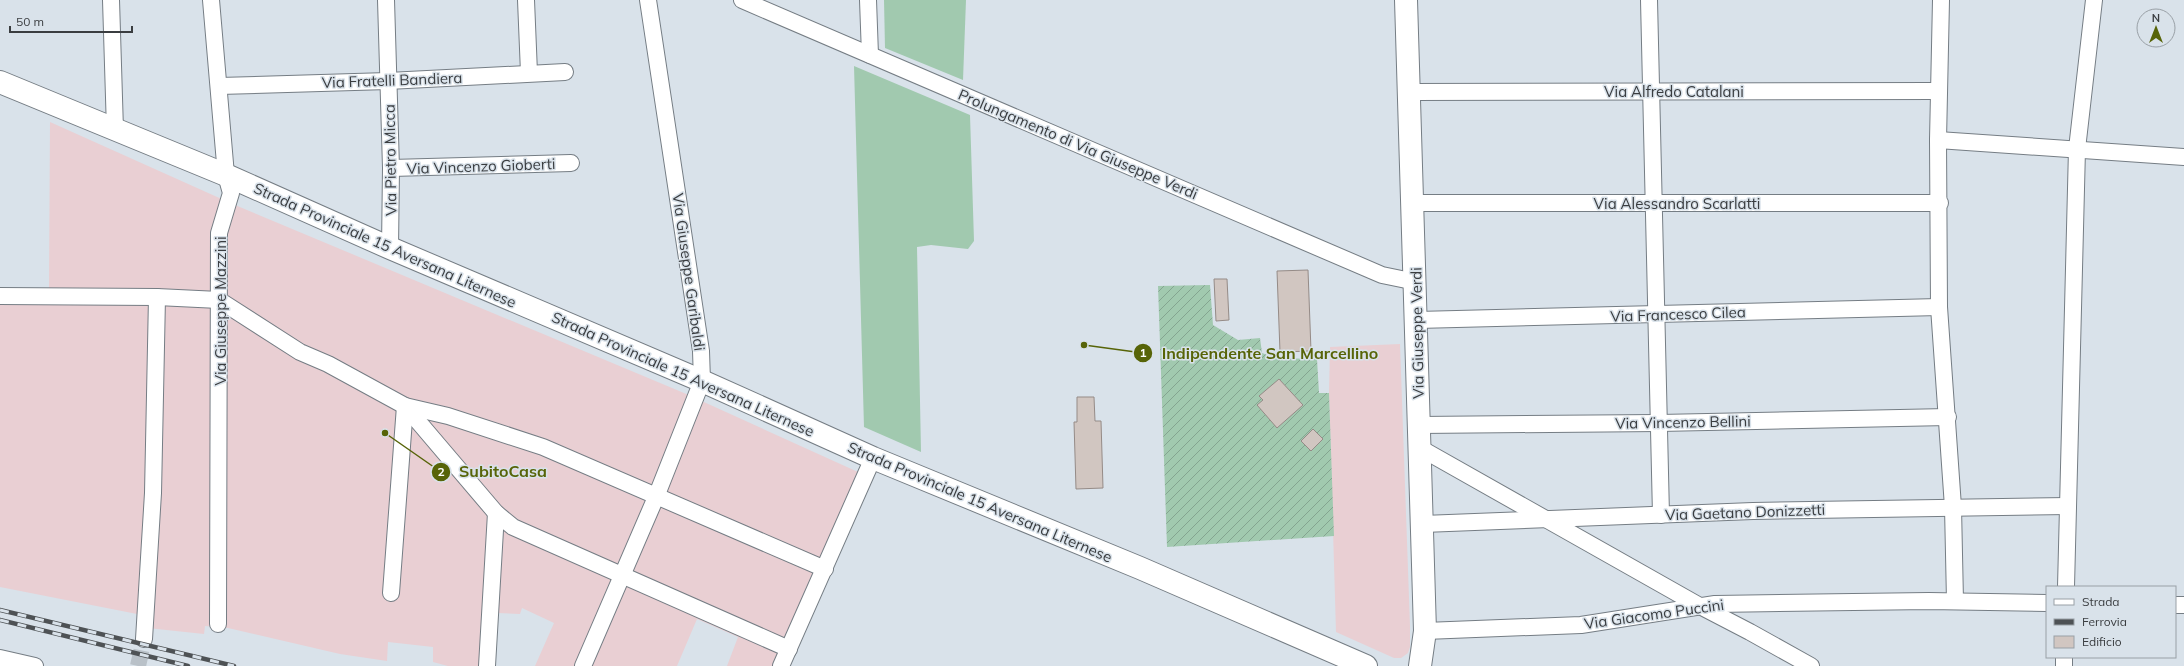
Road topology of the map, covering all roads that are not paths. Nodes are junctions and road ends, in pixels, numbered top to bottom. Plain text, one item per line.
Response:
1 (111, 0) edge
2 (211, 0) edge
3 (386, 0) edge
4 (526, 0) edge
5 (648, 0) edge
6 (742, 0) edge
7 (868, 0) edge
8 (1406, 0) edge
9 (1649, 0) edge
10 (1941, 0) edge
11 (2094, 0) edge
12 (870, 55) junction
13 (565, 72) dead end
14 (529, 73) junction
15 (388, 81) junction
16 (0, 82) edge
17 (219, 86) junction
18 (1652, 91) junction
19 (1938, 91) junction
20 (1410, 92) junction
21 (115, 130) junction
22 (1938, 140) junction
23 (2077, 149) junction
24 (2184, 158) edge
25 (571, 163) dead end
26 (391, 168) junction
27 (226, 175) junction
28 (1413, 203) junction
29 (1654, 203) junction
30 (1940, 203) junction
31 (390, 248) junction
32 (1416, 282) junction
33 (0, 296) edge
34 (157, 297) junction
35 (219, 300) junction
36 (1939, 307) junction
37 (1657, 316) junction
38 (1417, 320) junction
39 (702, 381) junction
40 (405, 406) junction
41 (1948, 418) junction
42 (1659, 423) junction
43 (1419, 425) junction
44 (1420, 448) junction
45 (873, 458) junction
46 (656, 497) junction
47 (2068, 506) junction
48 (1953, 507) junction
49 (496, 513) junction
50 (1661, 515) junction
51 (1547, 520) junction
52 (1423, 524) junction
53 (825, 569) junction
54 (620, 576) junction
55 (2066, 586) edge
56 (391, 593) dead end
57 (1955, 602) junction
58 (2046, 604) edge
59 (1698, 605) junction
60 (218, 624) dead end
61 (1425, 631) junction
62 (144, 640) tunnel mouth
63 (789, 649) junction
64 (0, 658) edge
65 (35, 666) edge
66 (487, 666) edge
67 (583, 666) edge
68 (781, 666) edge
69 (1366, 666) edge
70 (1420, 666) edge
71 (1811, 666) edge

1 - 21 street
2 - 17 street, Via Giuseppe Mazzini
3 - 15 street, Via Pietro Micca
4 - 14 street
5 - 39 street, Via Giuseppe Garibaldi
6 - 12 street, Prolungamento di Via Giuseppe Verdi
7 - 12 street
8 - 20 main road, Via Giuseppe Verdi
9 - 18 street
10 - 19 street
11 - 23 street
12 - 32 street, Prolungamento di Via Giuseppe Verdi
13 - 14 street, Via Fratelli Bandiera
14 - 15 street, Via Fratelli Bandiera
15 - 17 street, Via Fratelli Bandiera
15 - 26 street, Via Pietro Micca
16 - 21 main road, Strada Provinciale 15 Aversana Liternese
17 - 27 street, Via Giuseppe Mazzini
18 - 19 street, Via Alfredo Catalani
18 - 20 street, Via Alfredo Catalani
18 - 29 street
19 - 22 street
20 - 28 main road, Via Giuseppe Verdi
21 - 27 main road, Strada Provinciale 15 Aversana Liternese
22 - 23 street
22 - 30 street
23 - 24 street
23 - 47 street
25 - 26 street, Via Vincenzo Gioberti
26 - 31 street, Via Pietro Micca
27 - 31 main road, Strada Provinciale 15 Aversana Liternese
27 - 35 street, Via Giuseppe Mazzini
28 - 29 street, Via Alessandro Scarlatti
28 - 32 main road, Via Giuseppe Verdi
29 - 30 street, Via Alessandro Scarlatti
29 - 37 street
30 - 36 street
31 - 39 main road, Strada Provinciale 15 Aversana Liternese
32 - 38 main road, Via Giuseppe Verdi
33 - 34 street
34 - 35 street
34 - 62 street
35 - 40 street
35 - 60 street, Via Giuseppe Mazzini
36 - 37 street, Via Francesco Cilea
36 - 41 street
37 - 38 street, Via Francesco Cilea
37 - 42 street
38 - 43 main road, Via Giuseppe Verdi
39 - 45 main road, Strada Provinciale 15 Aversana Liternese
39 - 46 street, Via Giuseppe Garibaldi
40 - 46 street
40 - 49 street
40 - 56 street
41 - 42 street, Via Vincenzo Bellini
41 - 48 street
42 - 43 street, Via Vincenzo Bellini
42 - 50 street
43 - 44 main road, Via Giuseppe Verdi
44 - 51 street
44 - 52 main road, Via Giuseppe Verdi
45 - 53 street
45 - 69 main road, Strada Provinciale 15 Aversana Liternese
46 - 53 street
46 - 54 street, Via Giuseppe Garibaldi
47 - 48 street, Via Gaetano Donizzetti
47 - 55 street
48 - 50 street, Via Gaetano Donizzetti
48 - 57 street
49 - 54 street
49 - 66 street
50 - 51 street, Via Gaetano Donizzetti
51 - 52 street, Via Gaetano Donizzetti
51 - 59 street
52 - 61 main road, Via Giuseppe Verdi
53 - 63 street
54 - 63 street
54 - 67 street, Via Giuseppe Garibaldi
57 - 58 street, Via Giacomo Puccini
57 - 59 street, Via Giacomo Puccini
59 - 61 street, Via Giacomo Puccini
59 - 71 street
61 - 70 main road, Via Giuseppe Verdi
63 - 68 street
64 - 65 street

